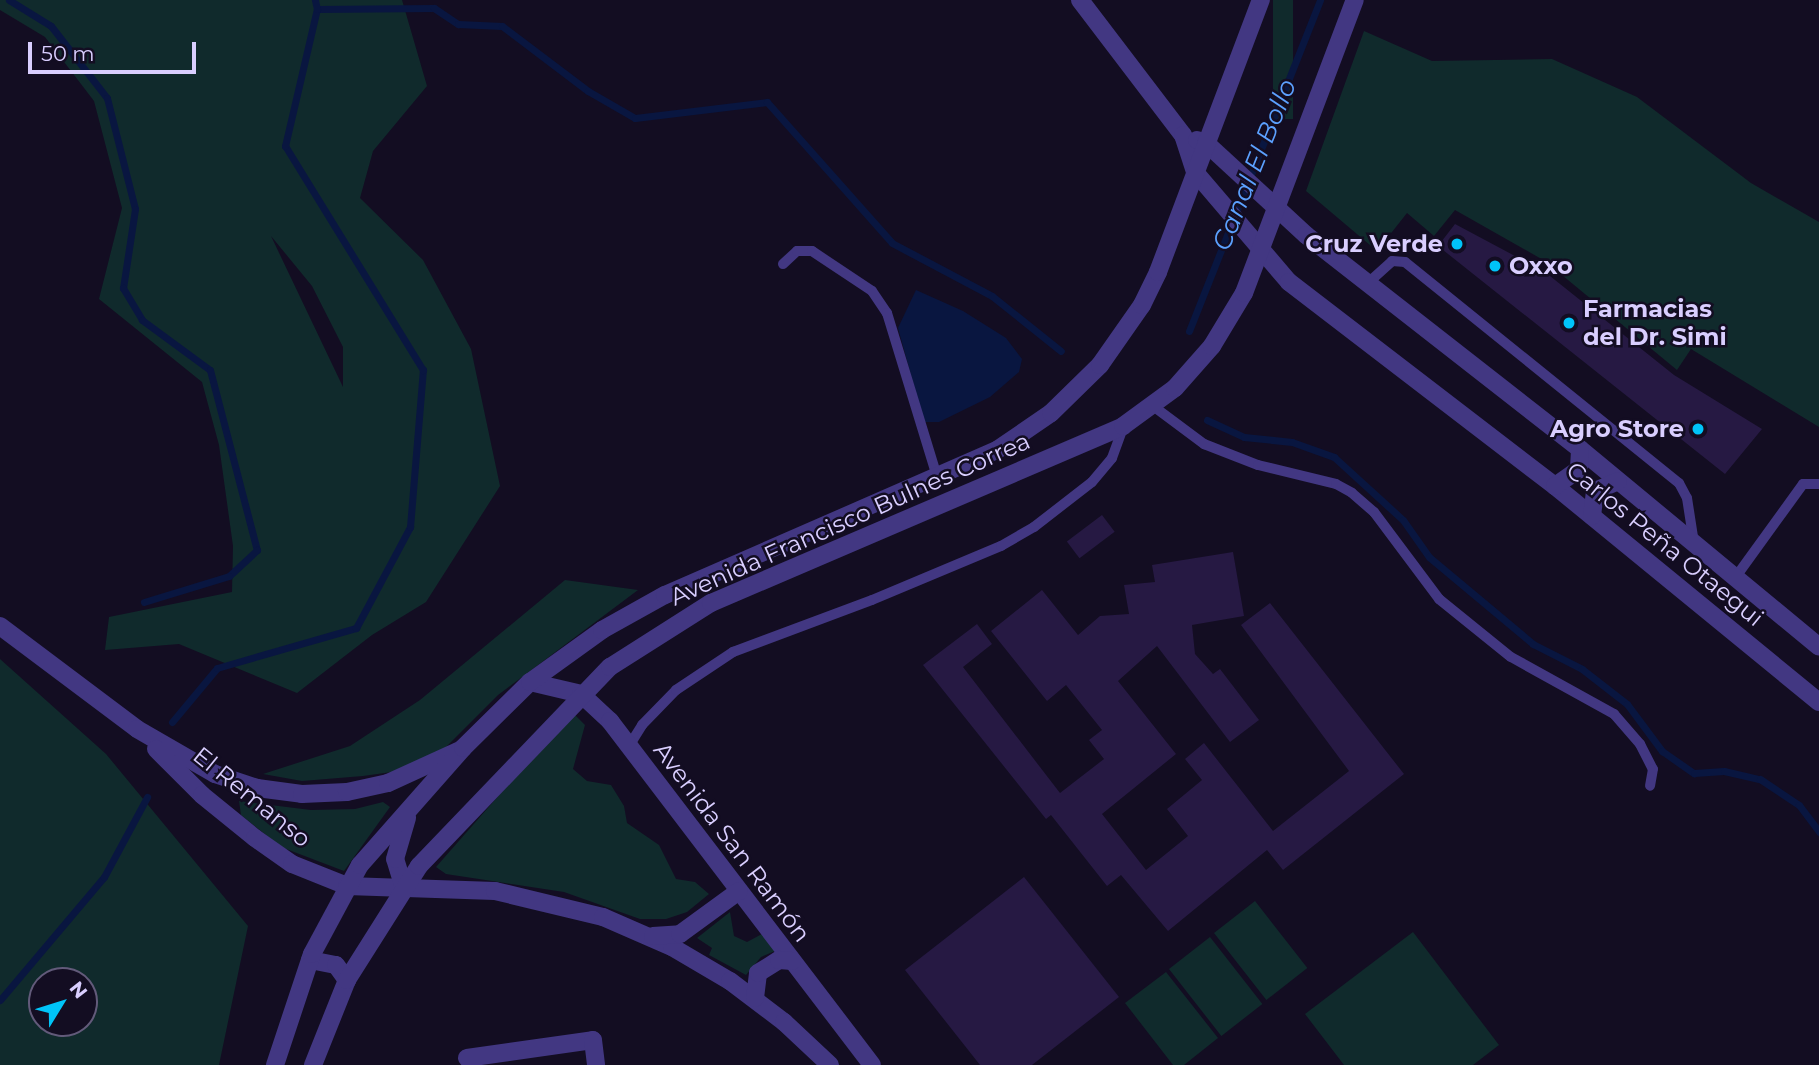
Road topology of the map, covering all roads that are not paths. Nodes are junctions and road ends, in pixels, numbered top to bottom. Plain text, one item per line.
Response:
1 (1080, 0) edge
2 (1261, 0) edge
3 (1354, 0) edge
4 (1183, 135) junction
5 (1206, 142) junction
6 (1195, 172) junction
7 (1267, 202) junction
8 (1260, 248) junction
9 (783, 264) dead end
10 (1369, 282) junction
11 (1153, 406) junction
12 (1123, 426) junction
13 (1580, 449) junction
14 (937, 477) junction
15 (1618, 481) junction
16 (1819, 484) edge
17 (1555, 486) junction
18 (1592, 516) junction
19 (1694, 543) junction
20 (1735, 578) junction
21 (0, 626) edge
22 (1819, 647) edge
23 (530, 682) junction
24 (581, 694) junction
25 (1819, 702) edge
26 (136, 729) junction
27 (629, 746) junction
28 (463, 748) junction
29 (1650, 786) dead end
30 (414, 803) junction
31 (347, 886) junction
32 (404, 887) junction
33 (739, 891) junction
34 (647, 935) junction
35 (310, 960) junction
36 (792, 961) junction
37 (347, 980) junction
38 (755, 998) junction
39 (467, 1058) dead end
40 (275, 1065) edge
41 (313, 1065) edge
42 (596, 1065) edge
43 (830, 1065) edge
44 (872, 1065) edge

1 - 4 street, Carlos Peña Otaegui
2 - 5 street, Avenida Francisco Bulnes Correa
3 - 7 street, Avenida Francisco Bulnes Correa
4 - 5 street, Carlos Peña Otaegui
4 - 6 street, Carlos Peña Otaegui
5 - 6 street, Avenida Francisco Bulnes Correa
5 - 7 street, Carlos Peña Otaegui
6 - 8 street, Carlos Peña Otaegui
6 - 14 street, Avenida Francisco Bulnes Correa
7 - 8 street, Avenida Francisco Bulnes Correa
7 - 10 street, Carlos Peña Otaegui
8 - 11 street, Avenida Francisco Bulnes Correa
8 - 17 street, Carlos Peña Otaegui
9 - 14 lane
10 - 13 street, Carlos Peña Otaegui
10 - 19 lane
11 - 12 street, Avenida Francisco Bulnes Correa
11 - 29 lane
12 - 24 street, Avenida Francisco Bulnes Correa
12 - 27 lane
13 - 15 street, Carlos Peña Otaegui
13 - 17 street
14 - 23 street, Avenida Francisco Bulnes Correa
15 - 18 street
15 - 19 street, Carlos Peña Otaegui
16 - 20 lane
17 - 18 street, Carlos Peña Otaegui
18 - 25 street, Carlos Peña Otaegui
19 - 20 street, Carlos Peña Otaegui
20 - 22 street, Carlos Peña Otaegui
21 - 26 street, El Remanso
23 - 24 street, Avenida San Ramón
23 - 28 street, Avenida Francisco Bulnes Correa
24 - 27 street, Avenida San Ramón
24 - 32 street, Avenida Francisco Bulnes Correa
26 - 28 street, El Remanso
26 - 31 street, El Remanso
27 - 33 street, Avenida San Ramón
28 - 30 street, Avenida Francisco Bulnes Correa
30 - 31 street, Avenida Francisco Bulnes Correa
30 - 32 street
31 - 32 street
31 - 35 street, Avenida Francisco Bulnes Correa
32 - 34 street
32 - 37 street, Avenida Francisco Bulnes Correa
33 - 34 street
33 - 36 street, Avenida San Ramón
34 - 38 street
35 - 37 street
35 - 40 street, Avenida Francisco Bulnes Correa
36 - 38 street
36 - 44 street, Avenida San Ramón
37 - 41 street, Avenida Francisco Bulnes Correa
38 - 43 street
39 - 42 street

